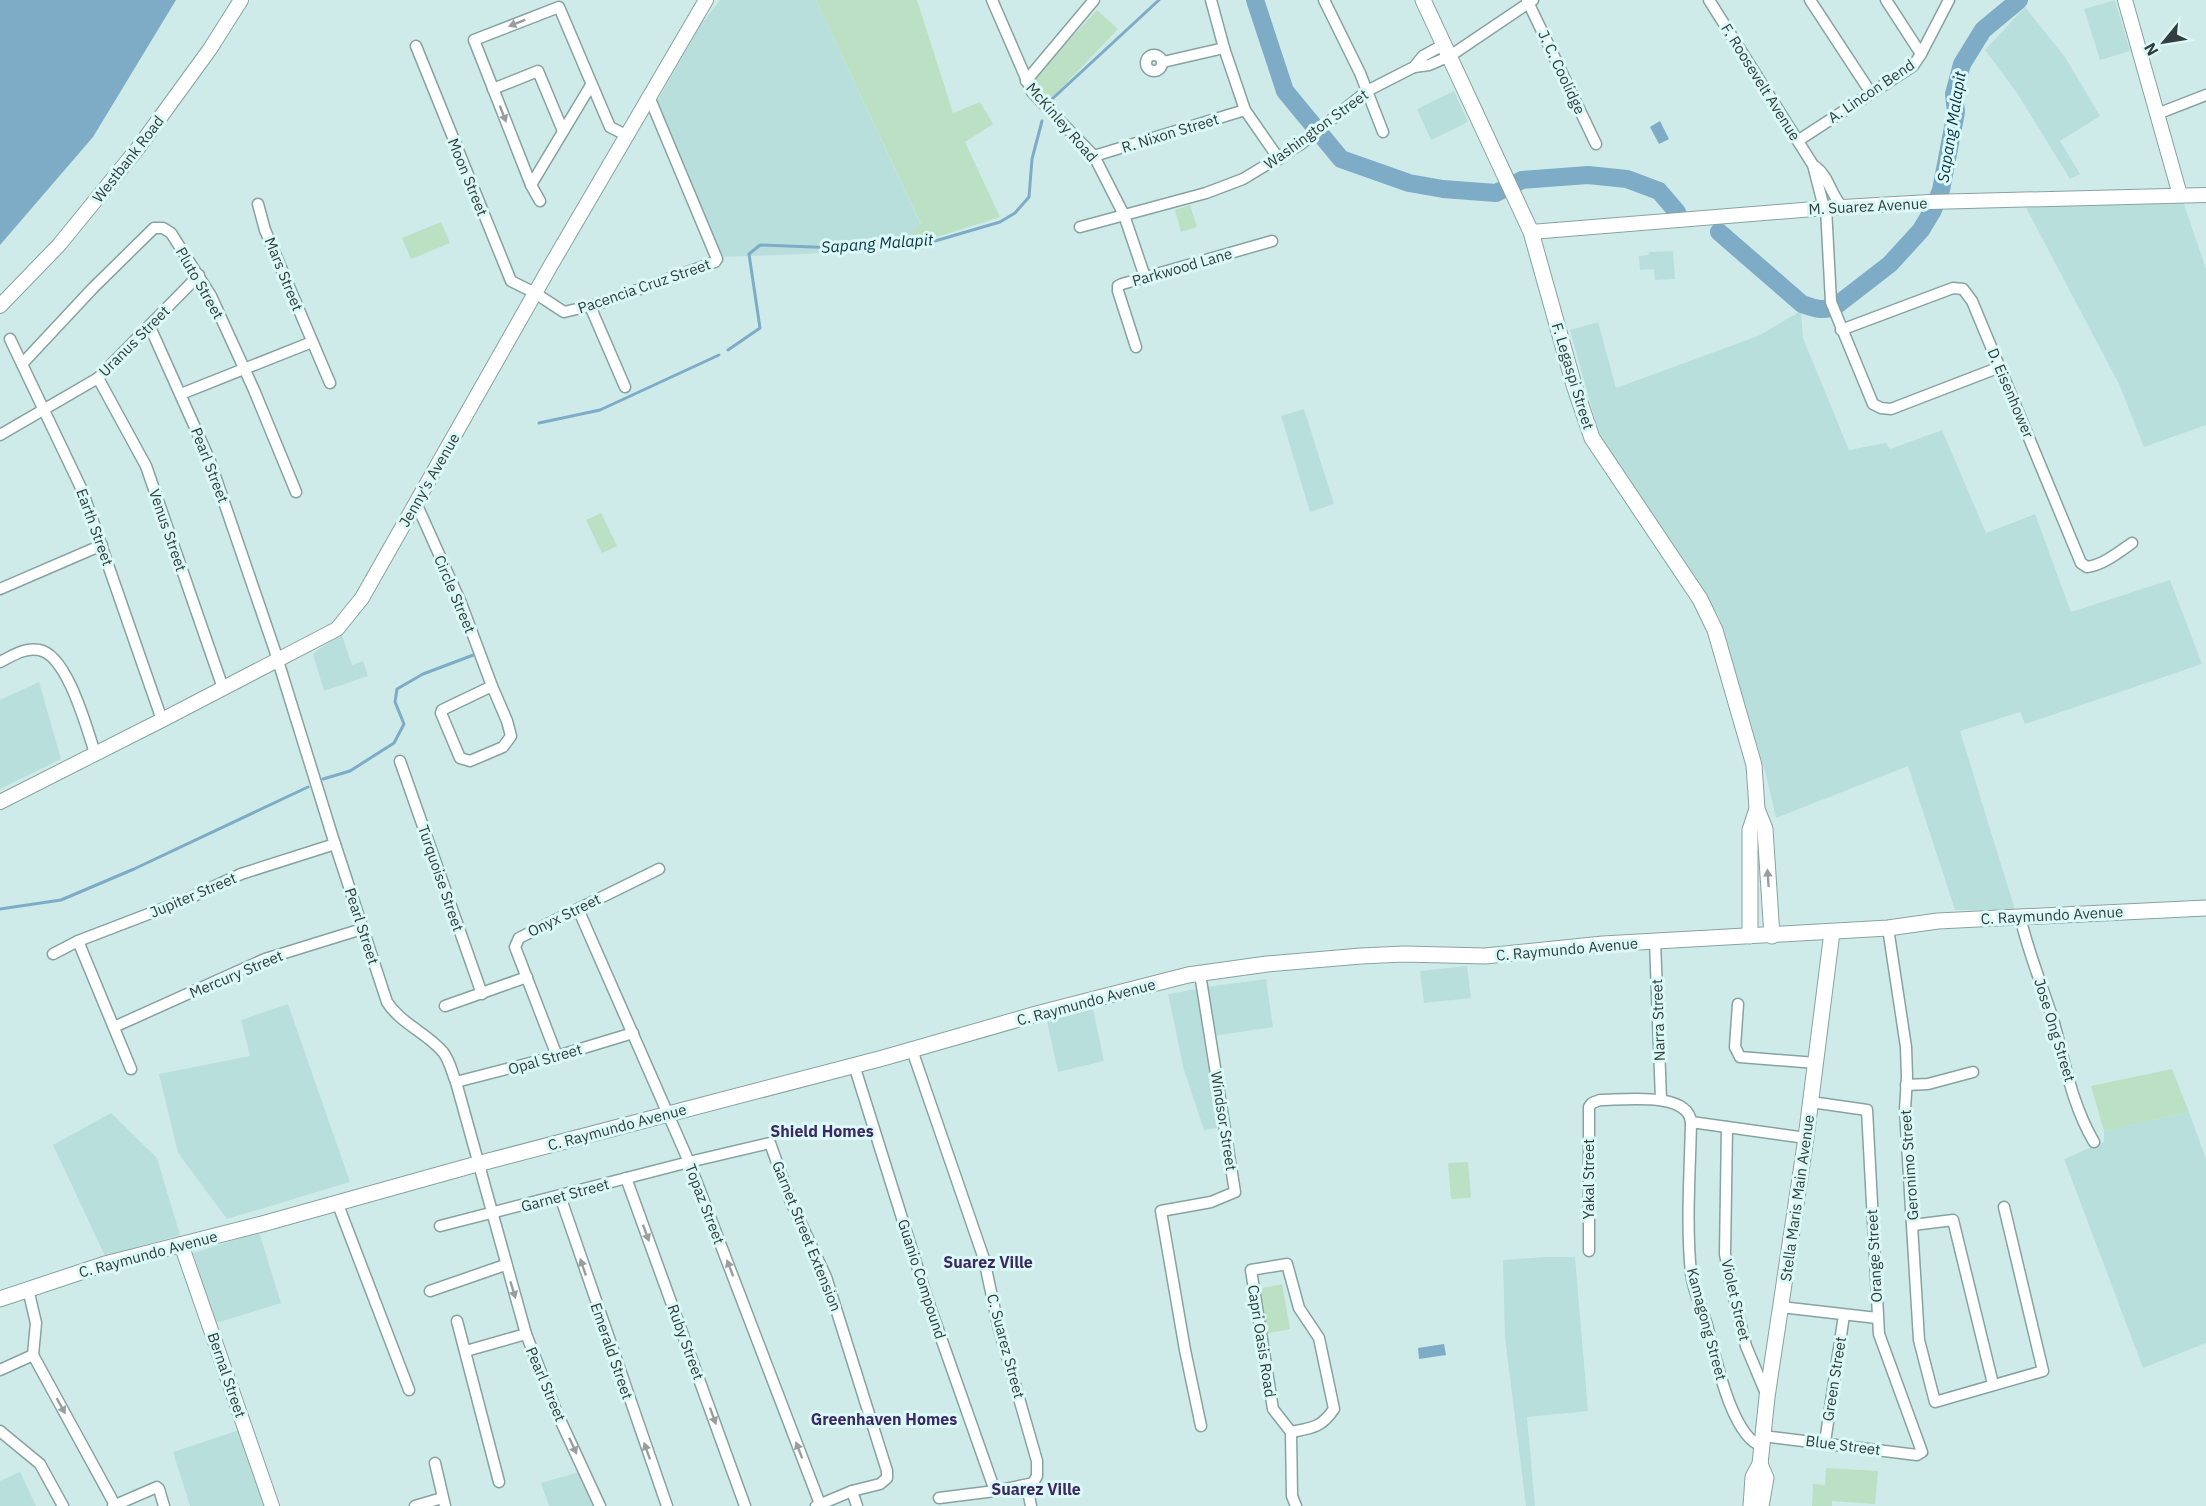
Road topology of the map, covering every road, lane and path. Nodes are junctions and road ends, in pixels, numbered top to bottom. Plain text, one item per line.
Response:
1 (241, 0) edge
2 (706, 0) edge
3 (992, 0) edge
4 (1094, 0) edge
5 (1211, 0) edge
6 (1324, 0) edge
7 (1423, 0) edge
8 (1709, 0) edge
9 (1810, 0) edge
10 (1886, 0) edge
11 (1949, 0) edge
12 (2125, 0) edge
13 (1530, 1) edge
14 (1508, 16) junction
15 (1492, 18) dead end
16 (416, 46) dead end
17 (1224, 48) junction
18 (1447, 50) junction
19 (1922, 54) junction
20 (1163, 62) dead end
21 (1026, 81) junction
22 (591, 85) junction
23 (493, 89) junction
24 (1367, 91) junction
25 (1871, 93) junction
26 (2206, 95) edge
27 (650, 99) junction
28 (1245, 110) junction
29 (2157, 114) junction
30 (563, 131) junction
31 (1383, 132) dead end
32 (628, 136) junction
33 (1798, 140) junction
34 (1596, 144) dead end
35 (1094, 156) junction
36 (1279, 159) junction
37 (1813, 165) junction
38 (531, 185) junction
39 (2180, 195) junction
40 (2206, 195) edge
41 (540, 201) dead end
42 (258, 204) dead end
43 (1843, 207) junction
44 (1824, 209) junction
45 (1124, 215) junction
46 (1080, 227) dead end
47 (1531, 232) junction
48 (1272, 241) dead end
49 (200, 275) junction
50 (1145, 277) junction
51 (535, 293) junction
52 (0, 306) edge
53 (590, 306) junction
54 (150, 327) junction
55 (1841, 330) junction
56 (10, 339) dead end
57 (312, 342) junction
58 (1136, 347) dead end
59 (22, 364) junction
60 (2000, 367) junction
61 (244, 370) junction
62 (98, 378) junction
63 (330, 383) dead end
64 (625, 387) dead end
65 (181, 394) junction
66 (44, 410) junction
67 (0, 435) edge
68 (296, 492) dead end
69 (416, 503) junction
70 (2132, 543) dead end
71 (102, 545) junction
72 (0, 589) edge
73 (279, 660) junction
74 (0, 662) edge
75 (492, 686) junction
76 (224, 688) junction
77 (162, 720) junction
78 (95, 753) junction
79 (400, 761) dead end
80 (0, 802) edge
81 (1757, 809) junction
82 (335, 844) junction
83 (659, 869) dead end
84 (2206, 908) edge
85 (578, 909) junction
86 (2020, 916) junction
87 (1888, 928) junction
88 (362, 929) junction
89 (1832, 932) junction
90 (1750, 936) junction
91 (1772, 936) junction
92 (78, 941) junction
93 (1655, 941) junction
94 (53, 954) dead end
95 (1200, 974) junction
96 (527, 977) junction
97 (482, 994) junction
98 (1738, 1004) dead end
99 (445, 1006) dead end
100 (114, 1027) junction
101 (633, 1033) junction
102 (912, 1050) junction
103 (557, 1056) junction
104 (1816, 1063) junction
105 (854, 1065) junction
106 (131, 1068) dead end
107 (1973, 1072) dead end
108 (456, 1082) junction
109 (1906, 1085) junction
110 (1661, 1099) junction
111 (1811, 1102) junction
112 (669, 1114) junction
113 (1691, 1119) junction
114 (1727, 1127) junction
115 (1806, 1138) junction
116 (2094, 1142) dead end
117 (689, 1162) junction
118 (477, 1164) junction
119 (626, 1178) junction
120 (560, 1196) junction
121 (337, 1202) junction
122 (2004, 1207) dead end
123 (492, 1214) junction
124 (1913, 1225) junction
125 (440, 1226) dead end
126 (181, 1244) junction
127 (1589, 1251) dead end
128 (505, 1265) junction
129 (28, 1289) junction
130 (430, 1291) dead end
131 (0, 1299) edge
132 (1781, 1307) junction
133 (1844, 1315) junction
134 (1877, 1318) junction
135 (457, 1321) dead end
136 (526, 1334) junction
137 (466, 1351) junction
138 (33, 1355) junction
139 (0, 1370) edge
140 (1993, 1384) junction
141 (409, 1390) dead end
142 (1767, 1397) junction
143 (1201, 1426) dead end
144 (0, 1431) edge
145 (1291, 1432) junction
146 (1763, 1441) junction
147 (1825, 1442) junction
148 (1922, 1452) joint
149 (435, 1463) dead end
150 (1760, 1464) junction
151 (500, 1482) dead end
152 (1034, 1483) junction
153 (852, 1491) junction
154 (995, 1491) junction
155 (939, 1498) dead end
156 (443, 1502) edge
157 (1292, 1503) edge
158 (114, 1505) edge
159 (818, 1505) edge
160 (63, 1506) edge
161 (164, 1506) edge
162 (272, 1506) edge
163 (416, 1506) edge
164 (600, 1506) edge
165 (667, 1506) edge
166 (745, 1506) edge
167 (857, 1506) edge
168 (1031, 1506) edge
169 (1751, 1506) edge
170 (1761, 1506) edge

1 - 52 street, Westbank Road
2 - 27 street, Jenny's Avenue
3 - 21 street, McKinley Road
4 - 21 street
5 - 17 street
6 - 24 street
7 - 18 main road, F. Legaspi Street
8 - 33 street, F. Roosevelt Avenue
9 - 25 street
10 - 19 street
11 - 19 street, A. Lincon Bend
12 - 29 street
13 - 14 street, Washington Street
13 - 34 street, J. C. Coolidge
14 - 15 street, Washington Street
14 - 18 street, Washington Street
16 - 51 street, Moon Street
17 - 20 street
17 - 28 street
18 - 24 street, Washington Street
18 - 47 main road, F. Legaspi Street
19 - 25 street, A. Lincon Bend
21 - 35 street, McKinley Road
22 -> 23 street
22 - 30 street
22 - 32 street
23 - 30 street
23 -> 38 street
24 - 31 street
24 - 36 street, Washington Street
25 - 33 street, A. Lincon Bend
26 - 29 street
27 - 32 street, Jenny's Avenue
27 - 53 street, Pacencia Cruz Street
28 - 35 street, R. Nixon Street
28 - 36 street
29 - 39 street
30 - 38 street
32 - 51 street, Jenny's Avenue
33 - 37 street, F. Roosevelt Avenue
35 - 45 street, McKinley Road
36 - 45 street, Washington Street
37 - 43 street, F. Roosevelt Avenue
37 - 44 street, F. Roosevelt Avenue
38 - 41 street
39 - 40 street, M. Suarez Avenue
39 - 43 street, M. Suarez Avenue
42 - 57 street, Mars Street
43 - 44 street, M. Suarez Avenue
44 - 47 street, M. Suarez Avenue
44 - 55 street, F. Roosevelt Avenue
45 - 46 street, Washington Street
45 - 50 street, McKinley Road
47 - 81 main road, F. Legaspi Street
48 - 50 street, Parkwood Lane
49 - 54 street, Uranus Street
49 - 59 street, Pluto Street
49 - 61 street, Pluto Street
50 - 58 street, Parkwood Lane
51 - 53 street, Pacencia Cruz Street
51 - 69 street, Jenny's Avenue
53 - 64 street
54 - 62 street, Uranus Street
54 - 65 street, Pearl Street
55 - 60 street, F. Roosevelt Avenue
55 - 60 street, D. Eisenhower
56 - 59 street, Earth Street
57 - 61 street
57 - 63 street, Mars Street
59 - 66 street, Earth Street
60 - 70 street, D. Eisenhower
61 - 65 street
61 - 68 street, Pluto Street
62 - 66 street, Uranus Street
62 - 76 street, Venus Street
65 - 73 street, Pearl Street
66 - 67 street, Uranus Street
66 - 71 street, Earth Street
69 - 73 street, Jenny's Avenue
69 - 75 street, Circle Street
71 - 72 street
71 - 77 street, Earth Street
73 - 76 street, Jenny's Avenue
73 - 82 street, Pearl Street
74 - 78 street
75 - 75 street, Circle Street
76 - 77 street, Jenny's Avenue
77 - 78 street, Jenny's Avenue
78 - 80 street, Jenny's Avenue
79 - 97 street, Turquoise Street
81 - 90 main road, F. Legaspi Street
91 -> 81 main road, F. Legaspi Street
82 - 88 street, Pearl Street
82 - 92 street, Jupiter Street
83 - 85 street, Onyx Street
84 - 86 main road, C. Raymundo Avenue
85 - 96 street, Onyx Street
85 - 101 street, Topaz Street
86 - 87 main road, C. Raymundo Avenue
86 - 116 street, Jose Ong Street
87 - 89 main road, C. Raymundo Avenue
87 - 109 street, Geronimo Street
88 - 100 street, Mercury Street
88 - 108 street, Pearl Street
89 - 91 main road, C. Raymundo Avenue
89 - 104 main road, Stella Maris Main Avenue
90 - 91 main road, C. Raymundo Avenue
90 - 93 main road, C. Raymundo Avenue
92 - 94 street, Jupiter Street
92 - 100 street
93 - 95 main road, C. Raymundo Avenue
93 - 110 street, Narra Street
95 - 102 main road, C. Raymundo Avenue
95 - 143 street, Windsor Street
96 - 97 street
96 - 103 street, Onyx Street
97 - 99 street
98 - 104 street
100 - 106 street
101 - 103 street, Opal Street
101 - 112 street, Topaz Street
102 - 105 main road, C. Raymundo Avenue
102 - 152 street, C. Suarez Street
103 - 108 street, Opal Street
104 - 111 main road, Stella Maris Main Avenue
105 - 112 main road, C. Raymundo Avenue
105 - 154 street, Guanio Compound
107 - 109 street
108 - 118 street, Pearl Street
109 - 124 street, Geronimo Street
110 - 113 street
110 - 127 street, Yakal Street
111 - 115 main road, Stella Maris Main Avenue
111 - 134 street, Orange Street
112 - 117 street, Topaz Street
112 - 118 main road, C. Raymundo Avenue
113 - 114 street
113 - 146 street, Kamagong Street
114 - 115 street
114 - 142 street, Violet Street
115 - 132 main road, Stella Maris Main Avenue
117 - 119 street, Garnet Street
117 - 153 street, Garnet Street Extension
159 -> 117 street, Topaz Street
118 - 121 main road, C. Raymundo Avenue
118 - 123 street, Pearl Street
119 - 120 street, Garnet Street
119 -> 166 street, Ruby Street
120 - 123 street, Garnet Street
165 -> 120 street, Emerald Street
121 - 126 main road, C. Raymundo Avenue
121 - 141 street
122 - 140 street
123 - 125 street, Garnet Street
123 - 128 street, Pearl Street
124 - 140 street
124 - 140 street, Geronimo Street
126 - 129 main road, C. Raymundo Avenue
126 - 162 street, Bernal Street
128 - 130 street
128 -> 136 street, Pearl Street
129 - 131 main road, C. Raymundo Avenue
129 - 138 street
132 - 133 street
132 - 142 main road, Stella Maris Main Avenue
133 - 134 street
133 - 147 street, Green Street
134 - 148 street, Orange Street
135 - 137 street
136 - 137 street
136 -> 164 street, Pearl Street
137 - 151 street
138 - 139 street
138 -> 158 street
142 - 146 main road, Stella Maris Main Avenue
144 - 160 street
145 - 145 street, Capri Oasis Road
145 - 157 street
146 - 147 street, Blue Street
146 - 150 main road, Stella Maris Main Avenue
147 - 148 street, Blue Street
149 - 156 street
150 - 169 main road, Stella Maris Main Avenue
150 - 170 main road, Stella Maris Main Avenue
152 - 154 street
152 - 168 street, C. Suarez Street
153 - 159 street
153 - 167 street
154 - 155 street
156 - 163 street
158 - 161 street

